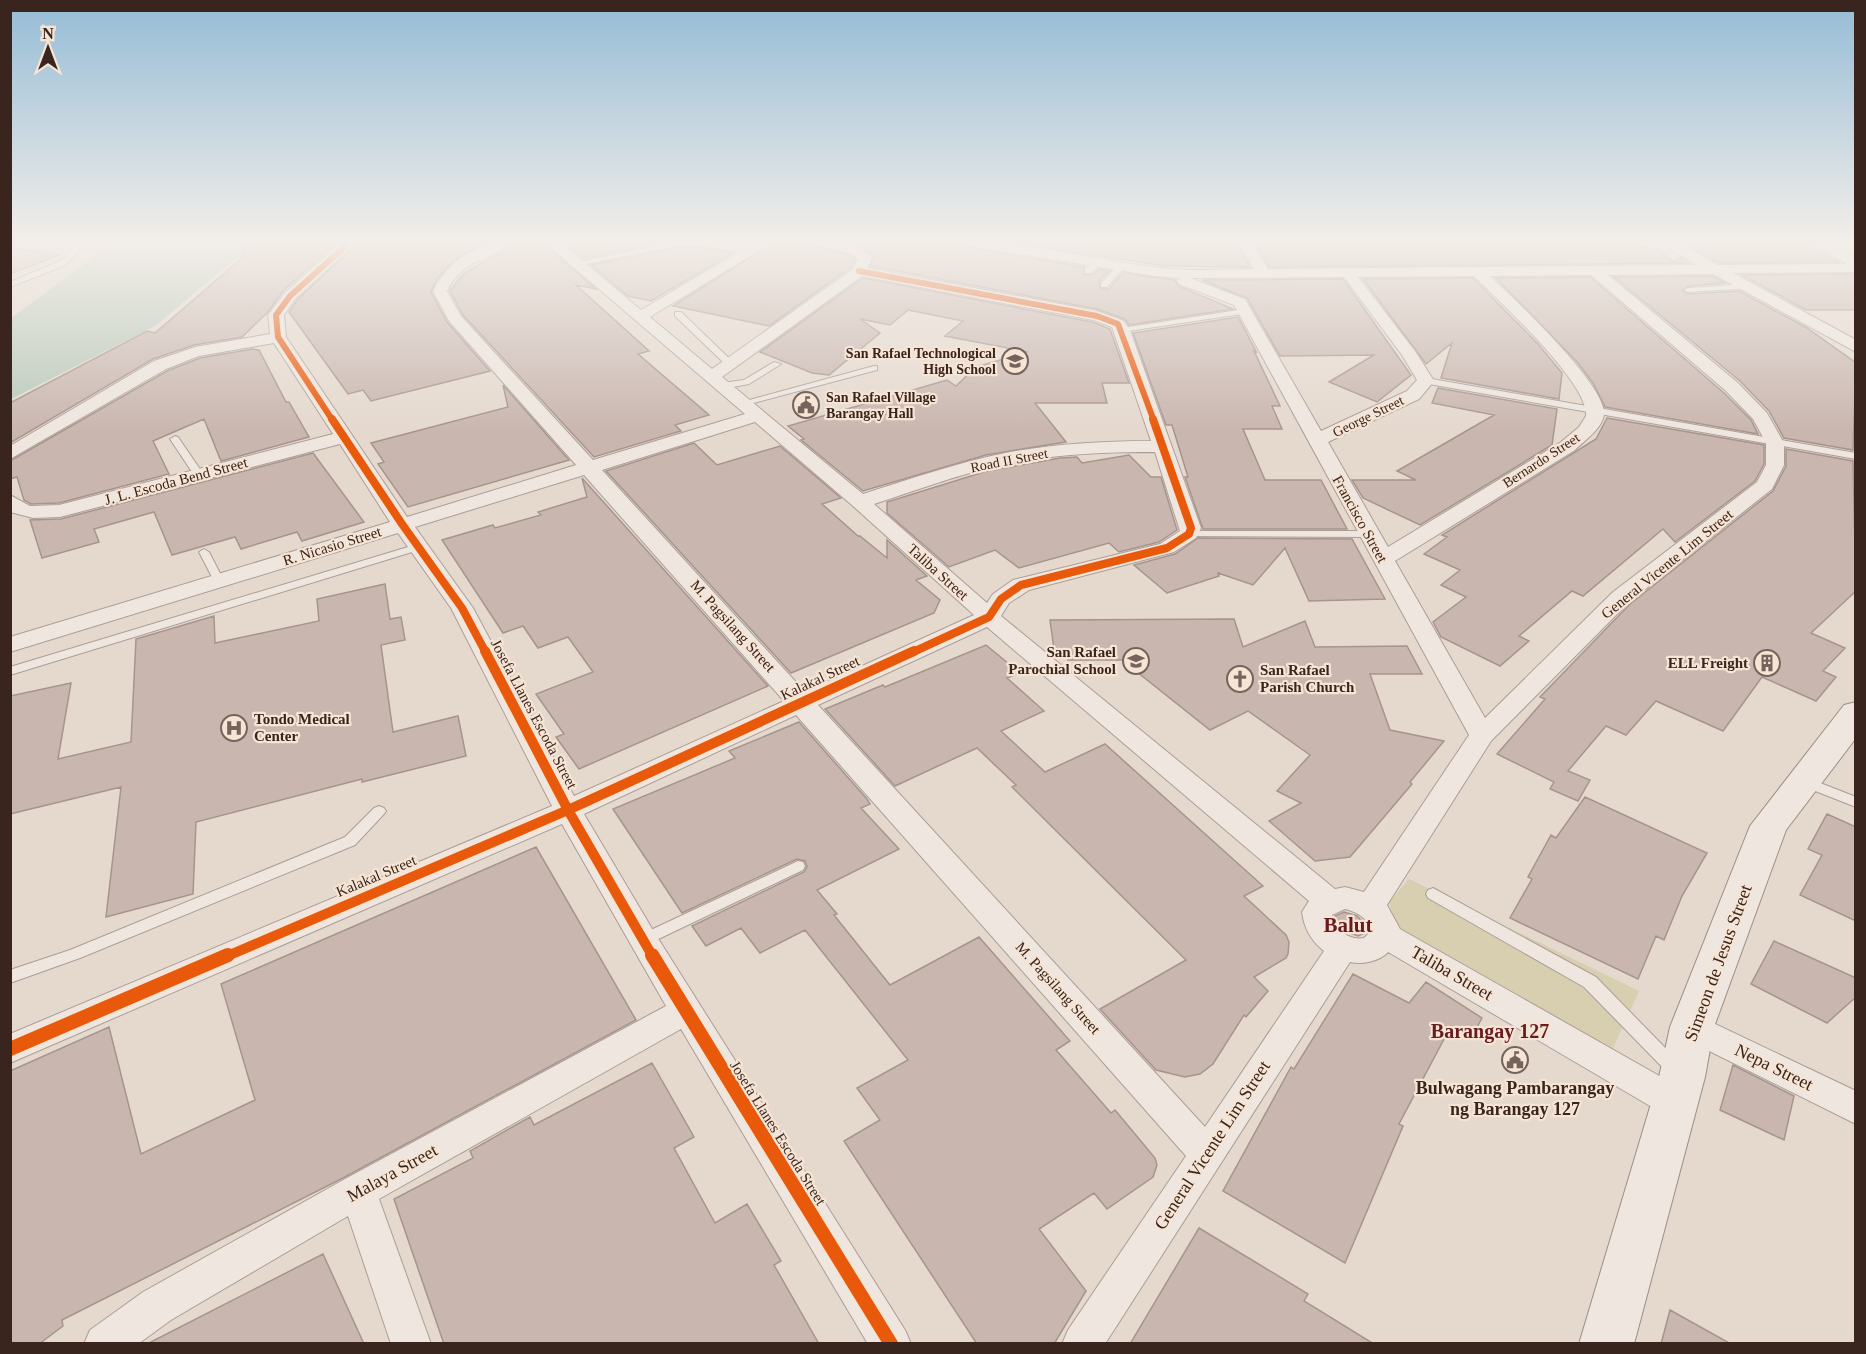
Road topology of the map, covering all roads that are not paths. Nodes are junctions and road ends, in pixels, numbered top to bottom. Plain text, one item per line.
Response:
1 (283, 305) edge
2 (447, 305) edge
3 (625, 305) edge
4 (661, 305) edge
5 (812, 305) edge
6 (1040, 305) edge
7 (1372, 305) edge
8 (1510, 305) edge
9 (1635, 305) edge
10 (1782, 305) edge
11 (1242, 306) joint
12 (678, 314) dead end
13 (640, 318) junction
14 (1122, 330) junction
15 (278, 337) junction
16 (1856, 347) edge
17 (730, 364) junction
18 (777, 364) dead end
19 (874, 368) dead end
20 (1426, 381) junction
21 (717, 382) junction
22 (749, 409) junction
23 (1595, 411) junction
24 (344, 437) junction
25 (175, 439) dead end
26 (1316, 441) junction
27 (1775, 443) junction
28 (1164, 446) junction
29 (11, 453) edge
30 (1856, 456) edge
31 (589, 467) junction
32 (199, 475) junction
33 (10, 501) edge
34 (860, 502) junction
35 (402, 524) junction
36 (1189, 534) junction
37 (1368, 534) junction
38 (418, 547) junction
39 (204, 552) dead end
40 (1383, 559) junction
41 (219, 581) junction
42 (989, 617) junction
43 (10, 645) edge
44 (10, 671) edge
45 (802, 703) junction
46 (1856, 713) edge
47 (1482, 735) junction
48 (1804, 781) junction
49 (1856, 802) edge
50 (568, 810) junction
51 (379, 812) dead end
52 (798, 866) dead end
53 (1433, 894) dead end
54 (1328, 900) junction
55 (1370, 907) junction
56 (1385, 935) junction
57 (643, 940) junction
58 (1344, 948) junction
59 (10, 977) edge
60 (685, 1011) junction
61 (1692, 1027) junction
62 (10, 1049) edge
63 (1678, 1089) junction
64 (1856, 1109) edge
65 (1206, 1153) junction
66 (358, 1191) junction
67 (104, 1344) edge
68 (411, 1344) edge
69 (891, 1344) edge
70 (1082, 1344) edge
71 (1606, 1344) edge

1 - 15 street
2 - 31 street, M. Pagsilang Street
3 - 13 street, Taliba Street
4 - 13 street
5 - 17 street
6 - 14 street
7 - 20 street
8 - 23 street
9 - 27 street
10 - 16 street
11 - 14 lane
11 - 26 street, Francisco Street
12 - 17 lane
13 - 21 street, Taliba Street
14 - 28 street
15 - 24 street, Josefa Llanes Escoda Street
15 - 29 street
17 - 21 street
18 - 21 lane
19 - 22 lane
20 - 23 lane
20 - 26 street, George Street
21 - 22 street, Taliba Street
22 - 31 street, R. Nicasio Street
22 - 34 street, Taliba Street
23 - 27 lane
23 - 40 street, Bernardo Street
24 - 32 street, J. L. Escoda Bend Street
24 - 35 street, Josefa Llanes Escoda Street
25 - 32 lane
26 - 37 street, Francisco Street
27 - 30 lane
27 - 47 street, General Vicente Lim Street
28 - 34 street, Road II Street
28 - 36 street
31 - 35 street, R. Nicasio Street
31 - 45 street, M. Pagsilang Street
32 - 33 street, J. L. Escoda Bend Street
34 - 42 street, Taliba Street
35 - 38 street, Josefa Llanes Escoda Street
35 - 41 street, R. Nicasio Street
36 - 37 lane
36 - 42 street, Kalakal Street
37 - 40 street, Francisco Street
38 - 44 lane
38 - 50 street, Josefa Llanes Escoda Street
39 - 41 lane
40 - 47 street, Francisco Street
41 - 43 street, R. Nicasio Street
42 - 45 street, Kalakal Street
42 - 54 street, Taliba Street
45 - 50 street, Kalakal Street
45 - 65 street, M. Pagsilang Street
46 - 48 street, Simeon de Jesus Street
47 - 55 street, General Vicente Lim Street
48 - 49 lane
48 - 61 street, Simeon de Jesus Street
50 - 57 street, Josefa Llanes Escoda Street
50 - 62 street, Kalakal Street
51 - 59 lane
52 - 57 lane
53 - 63 lane
54 - 55 street
54 - 58 street
55 - 56 street
56 - 58 street
56 - 63 street, Taliba Street
57 - 60 street, Josefa Llanes Escoda Street
58 - 65 street, General Vicente Lim Street
60 - 66 street, Malaya Street
60 - 69 street, Josefa Llanes Escoda Street
61 - 63 street, Simeon de Jesus Street
61 - 64 street, Nepa Street
63 - 71 street, Simeon de Jesus Street
65 - 70 street, General Vicente Lim Street
66 - 67 street, Malaya Street
66 - 68 street

